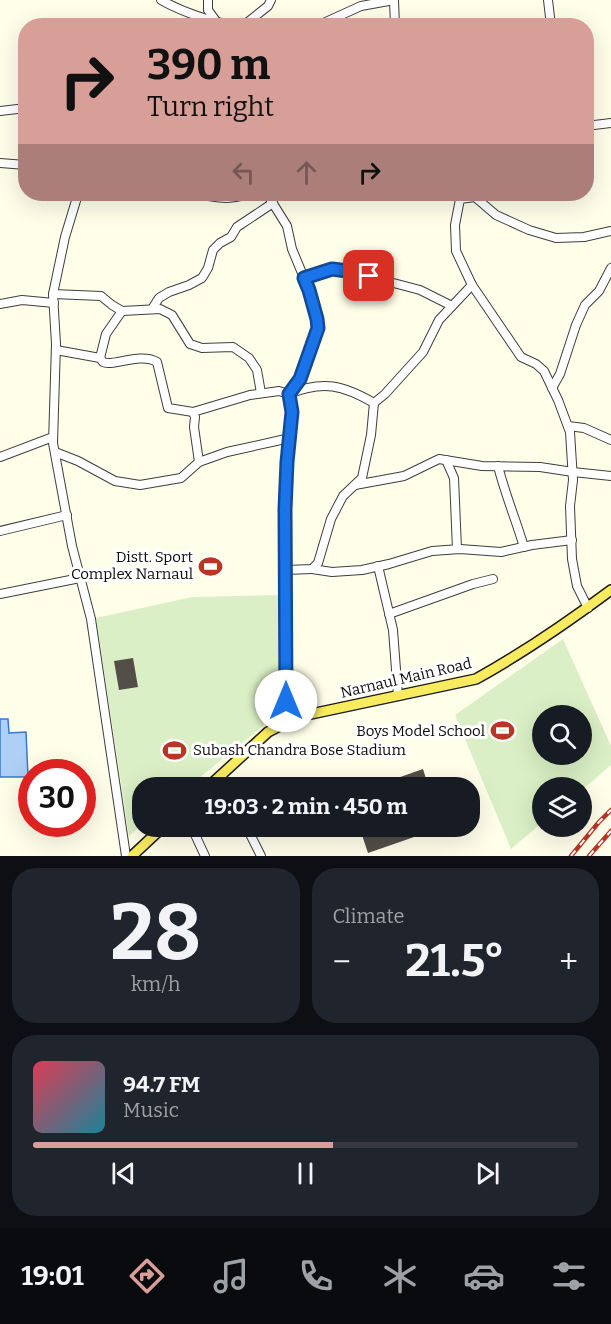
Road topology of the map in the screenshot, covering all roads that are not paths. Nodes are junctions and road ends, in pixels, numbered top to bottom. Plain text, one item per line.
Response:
1 (161, 0) edge
2 (208, 0) edge
3 (271, 0) edge
4 (394, 0) edge
5 (548, 0) edge
6 (373, 2) edge
7 (202, 18) edge
8 (213, 18) edge
9 (253, 18) edge
10 (335, 18) edge
11 (395, 18) edge
12 (550, 18) edge
13 (18, 109) edge
14 (0, 111) edge
15 (611, 123) edge
16 (594, 125) edge
17 (0, 163) edge
18 (18, 164) edge
19 (76, 201) edge
20 (460, 201) edge
21 (481, 201) edge
22 (273, 203) joint
23 (611, 231) edge
24 (611, 268) edge
25 (304, 278) junction
26 (472, 285) junction
27 (54, 294) junction
28 (54, 303) junction
29 (0, 304) edge
30 (452, 306) junction
31 (152, 309) junction
32 (122, 311) junction
33 (56, 350) junction
34 (100, 358) junction
35 (552, 388) junction
36 (261, 393) junction
37 (289, 394) junction
38 (374, 403) junction
39 (194, 412) junction
40 (568, 426) junction
41 (53, 437) junction
42 (290, 438) junction
43 (611, 440) edge
44 (55, 452) junction
45 (0, 457) edge
46 (446, 460) junction
47 (199, 462) junction
48 (498, 466) junction
49 (573, 472) junction
50 (611, 476) edge
51 (355, 485) junction
52 (67, 515) junction
53 (0, 531) edge
54 (572, 540) junction
55 (524, 547) junction
56 (456, 549) junction
57 (378, 566) junction
58 (312, 569) junction
59 (286, 570) junction
60 (80, 578) junction
61 (493, 579) dead end
62 (611, 590) edge
63 (0, 594) edge
64 (588, 608) junction
65 (389, 614) junction
66 (398, 696) junction
67 (286, 723) junction
68 (220, 775) edge
69 (152, 837) edge
70 (196, 837) edge
71 (252, 837) edge
72 (126, 856) edge
73 (132, 856) edge
74 (205, 856) edge
75 (261, 856) edge

1 - 7 street
2 - 8 street
3 - 9 street
4 - 6 street
4 - 11 street
5 - 12 street
6 - 10 street
13 - 14 street
15 - 16 street
17 - 18 street
19 - 27 street
20 - 26 street
21 - 23 street
22 - 25 street
22 - 31 street
24 - 35 street
25 - 30 street
25 - 37 street
26 - 30 street
26 - 35 street
27 - 28 street
27 - 32 street
28 - 29 street
28 - 33 street
30 - 38 street
31 - 32 street
31 - 36 street
32 - 34 street
33 - 34 street
33 - 41 street
34 - 39 street
35 - 40 street
36 - 37 street
36 - 39 street
37 - 38 street
37 - 42 street
38 - 51 street
39 - 47 street
40 - 43 street
40 - 49 street
41 - 44 street
41 - 45 street
42 - 47 street
42 - 59 street
44 - 47 street
44 - 52 street
46 - 48 street
46 - 51 street
46 - 56 street
48 - 49 street
48 - 55 street
49 - 50 street
49 - 54 street
51 - 58 street
52 - 53 street
52 - 60 street
54 - 55 street
54 - 64 street
55 - 56 street
56 - 57 street
57 - 58 street
57 - 65 street
58 - 59 street
59 - 67 street
60 - 63 street
60 - 72 street
61 - 65 street
62 - 64 main road, Narnaul Main Road
64 - 66 main road, Narnaul Main Road
65 - 66 street
66 - 67 main road, Narnaul Main Road
67 - 68 main road, Narnaul Main Road
69 - 73 main road
70 - 74 street
71 - 75 street

